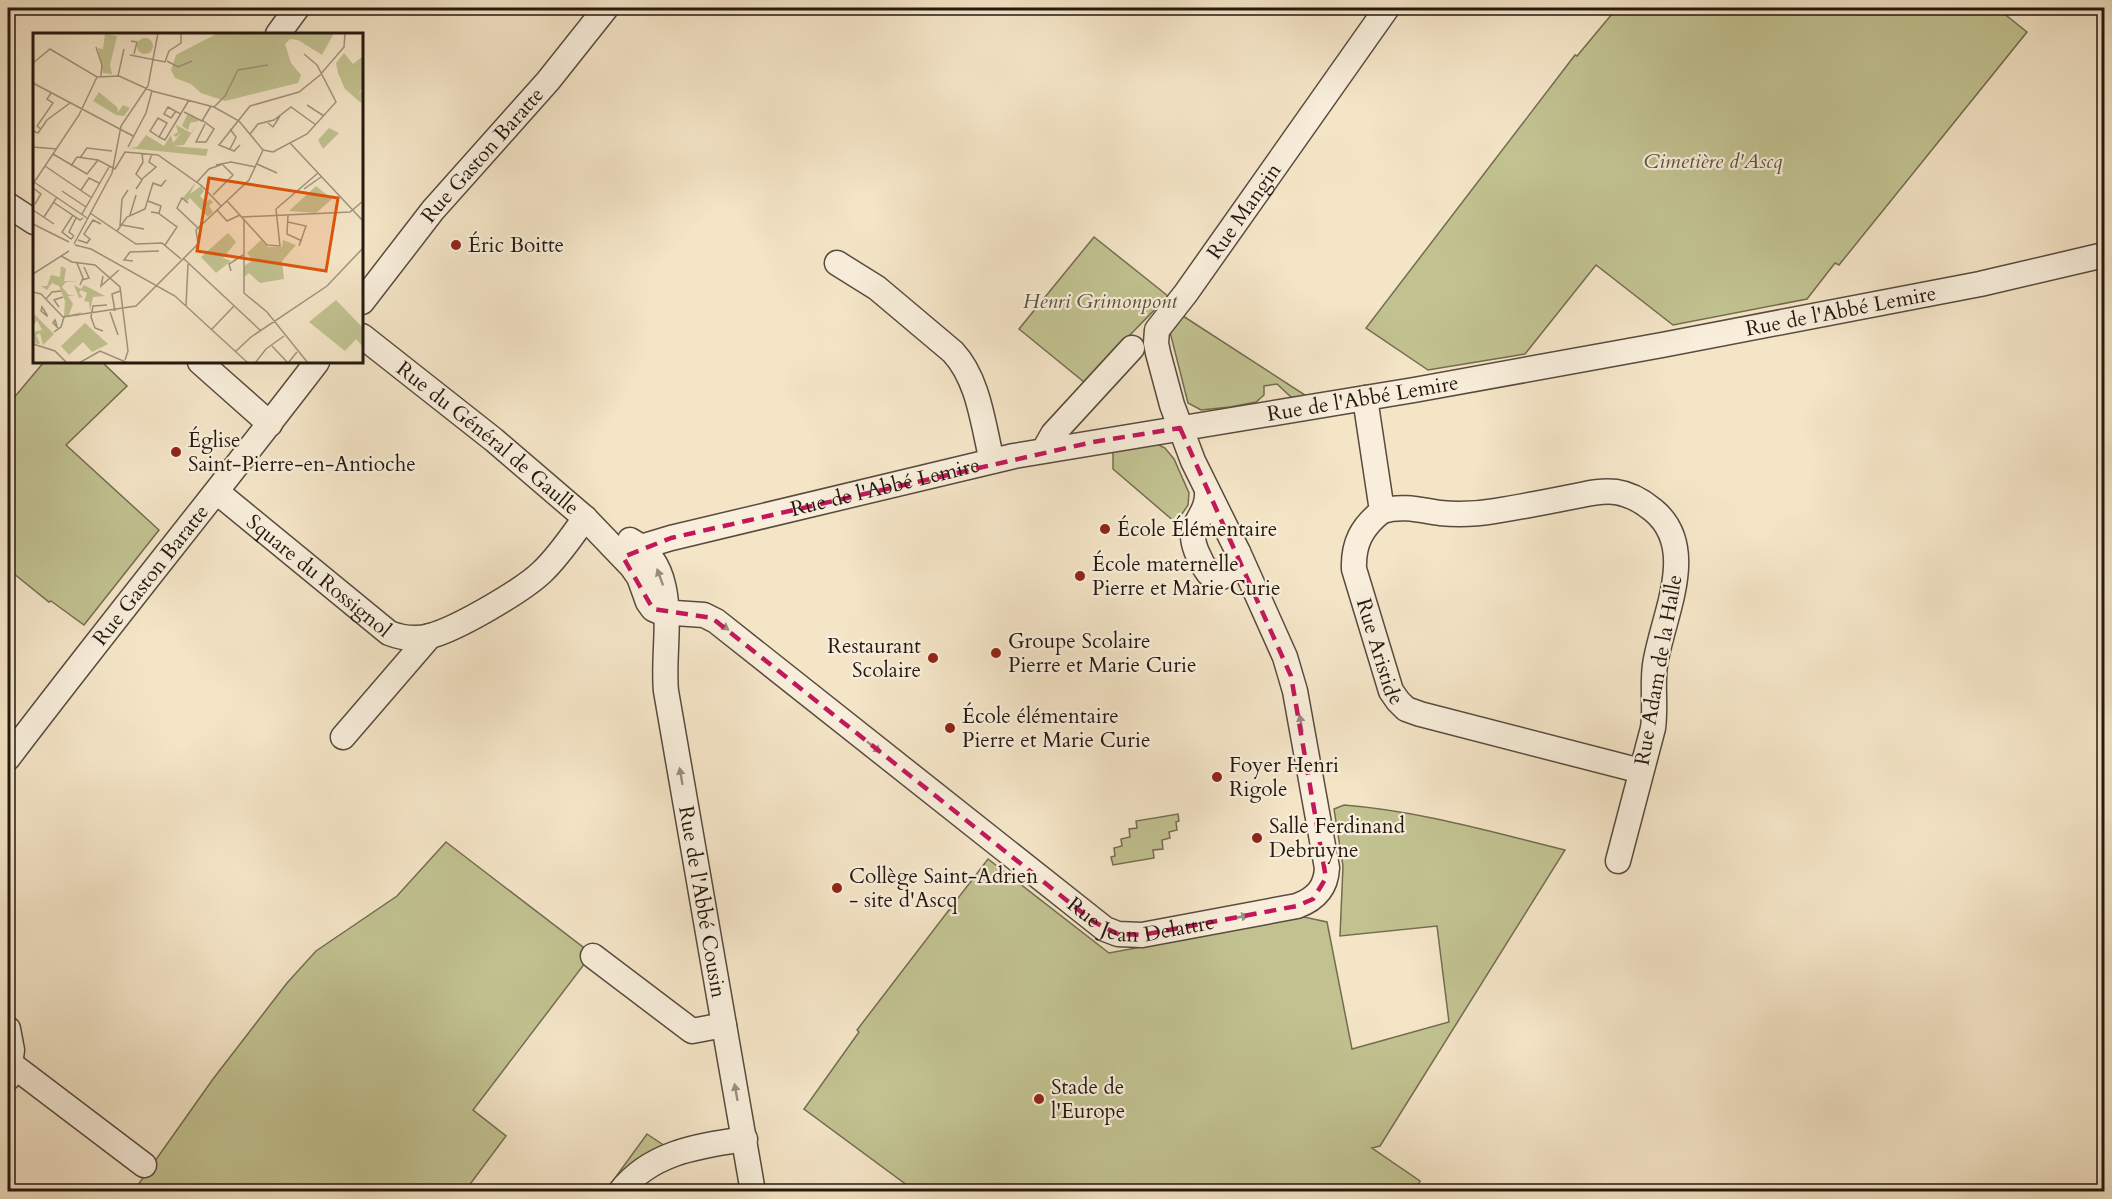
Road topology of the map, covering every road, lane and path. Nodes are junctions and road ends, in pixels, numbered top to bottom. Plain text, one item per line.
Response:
1 (297, 8) edge
2 (606, 8) edge
3 (1387, 8) edge
4 (279, 33) edge
5 (8, 204) edge
6 (33, 221) edge
7 (2104, 255) edge
8 (837, 263) dead end
9 (363, 301) edge
10 (363, 337) edge
11 (1132, 348) dead end
12 (201, 363) edge
13 (316, 363) edge
14 (1365, 398) junction
15 (270, 423) junction
16 (1180, 428) junction
17 (1044, 450) junction
18 (992, 461) junction
19 (1208, 491) junction
20 (217, 492) junction
21 (1382, 511) junction
22 (580, 524) junction
23 (632, 552) junction
24 (1238, 552) junction
25 (666, 612) junction
26 (430, 636) junction
27 (343, 737) dead end
28 (8, 758) edge
29 (1641, 771) junction
30 (1618, 861) dead end
31 (593, 956) dead end
32 (724, 1025) junction
33 (8, 1029) edge
34 (9, 1071) edge
35 (745, 1139) junction
36 (144, 1165) dead end
37 (620, 1191) edge
38 (753, 1191) edge

1 - 4 street
2 - 9 street, Rue Gaston Baratte
3 - 16 street, Rue Mangin
5 - 6 street
7 - 14 street, Rue de l'Abbé Lemire
8 - 18 street
10 - 22 street, Rue du Général de Gaulle
11 - 17 street
12 - 15 street
13 - 15 street, Rue Gaston Baratte
14 - 16 street, Rue de l'Abbé Lemire
14 - 21 street
15 - 20 street, Rue Gaston Baratte
16 - 17 street, Rue de l'Abbé Lemire
16 - 19 street, Rue Jean Delattre
17 - 18 street, Rue de l'Abbé Lemire
18 - 23 street, Rue de l'Abbé Lemire
19 - 24 street, Rue Jean Delattre
19 - 24 street
20 - 26 street, Square du Rossignol
20 - 28 street, Rue Gaston Baratte
21 - 29 street, Rue Aristide
21 - 29 street, Rue Adam de la Halle
22 - 23 street, Rue du Général de Gaulle
22 - 26 street, Square du Rossignol
23 - 25 street, Rue du Général de Gaulle
25 -> 24 street, Rue Jean Delattre
32 -> 25 street, Rue de l'Abbé Cousin
26 - 27 street, Square du Rossignol
29 - 30 street, Rue Adam de la Halle
31 - 32 street
35 -> 32 street, Rue de l'Abbé Cousin
33 - 34 street
34 - 36 street
35 - 37 street
35 - 38 street, Rue de l'Abbé Cousin

